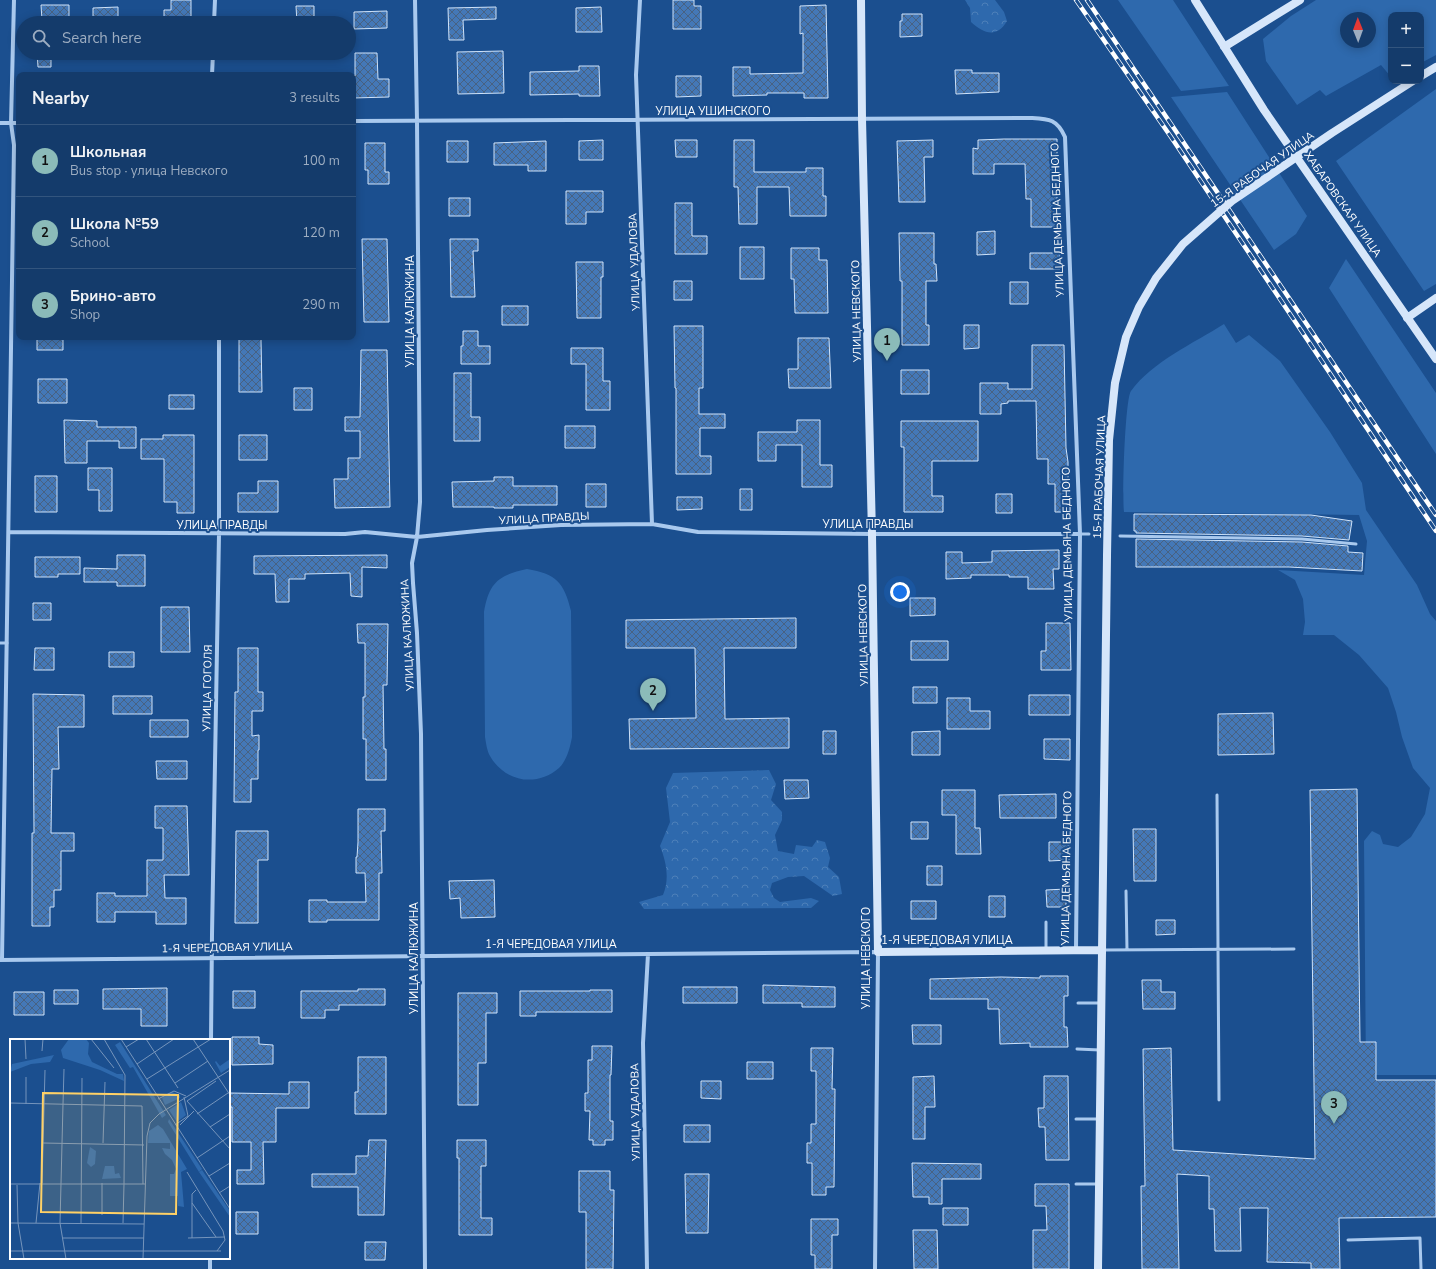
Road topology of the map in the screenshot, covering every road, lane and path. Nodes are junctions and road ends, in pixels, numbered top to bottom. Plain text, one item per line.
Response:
1 (14, 0) edge
2 (214, 0) edge
3 (415, 0) edge
4 (640, 0) edge
5 (861, 0) edge
6 (1195, 0) edge
7 (1300, 0) edge
8 (214, 16) edge
9 (1224, 47) junction
10 (213, 60) edge
11 (1435, 68) edge
12 (212, 72) edge
13 (1424, 75) edge
14 (1408, 84) edge
15 (862, 118) junction
16 (638, 120) junction
17 (356, 121) edge
18 (418, 121) junction
19 (0, 123) edge
20 (11, 123) junction
21 (16, 123) edge
22 (1064, 137) joint
23 (1436, 298) edge
24 (1407, 318) junction
25 (219, 340) edge
26 (1436, 359) edge
27 (652, 524) junction
28 (10, 532) junction
29 (219, 534) junction
30 (872, 534) junction
31 (1080, 534) junction
32 (1088, 534) dead end
33 (1120, 536) dead end
34 (417, 537) junction
35 (1356, 544) dead end
36 (0, 643) edge
37 (7, 643) junction
38 (1217, 795) dead end
39 (1126, 891) dead end
40 (1046, 922) dead end
41 (1294, 949) dead end
42 (1102, 950) junction
43 (1127, 950) junction
44 (1218, 950) junction
45 (1046, 951) junction
46 (1076, 951) junction
47 (878, 952) junction
48 (648, 954) junction
49 (424, 956) junction
50 (212, 958) junction
51 (1, 960) edge
52 (1078, 1003) dead end
53 (1102, 1003) junction
54 (211, 1039) edge
55 (1077, 1050) dead end
56 (1101, 1050) junction
57 (1219, 1100) dead end
58 (1076, 1119) dead end
59 (1100, 1119) junction
60 (1076, 1184) dead end
61 (1099, 1184) junction
62 (1348, 1240) dead end
63 (425, 1269) edge
64 (647, 1269) edge
65 (875, 1269) edge
66 (1098, 1269) edge
67 (1421, 1269) edge

1 - 20 street
2 - 8 street
3 - 18 street, УЛИЦА КАЛЮЖИНА
4 - 16 street, УЛИЦА УДАЛОВА
5 - 15 main road, УЛИЦА НЕВСКОГО
6 - 9 main road, ХАБАРОВСКАЯ УЛИЦА
7 - 9 main road
9 - 24 main road, ХАБАРОВСКАЯ УЛИЦА
10 - 12 street
11 - 13 main road
14 - 42 main road, 15-Я РАБОЧАЯ УЛИЦА, bridge
15 - 16 street, УЛИЦА УШИНСКОГО
15 - 22 street, УЛИЦА УШИНСКОГО
15 - 30 main road, УЛИЦА НЕВСКОГО
16 - 18 street, УЛИЦА УШИНСКОГО
16 - 27 street, УЛИЦА УДАЛОВА
17 - 18 street, УЛИЦА УШИНСКОГО
18 - 34 street, УЛИЦА КАЛЮЖИНА
19 - 20 street
20 - 21 street
20 - 28 street
22 - 31 street, УЛИЦА ДЕМЬЯНА БЕДНОГО
23 - 24 main road
24 - 26 main road, ХАБАРОВСКАЯ УЛИЦА
25 - 29 street, УЛИЦА ГОГОЛЯ
27 - 30 street, УЛИЦА ПРАВДЫ
27 - 34 street, УЛИЦА ПРАВДЫ
28 - 29 street, УЛИЦА ПРАВДЫ
28 - 37 street
29 - 34 street, УЛИЦА ПРАВДЫ
29 - 50 street, УЛИЦА ГОГОЛЯ
30 - 31 street, УЛИЦА ПРАВДЫ
30 - 47 main road, УЛИЦА НЕВСКОГО
31 - 32 lane
31 - 46 street, УЛИЦА ДЕМЬЯНА БЕДНОГО
33 - 35 lane
34 - 49 street, УЛИЦА КАЛЮЖИНА
36 - 37 lane
37 - 51 street
38 - 44 lane
39 - 43 lane
40 - 45 lane
41 - 44 lane
42 - 43 lane
42 - 46 main road, 1-Я ЧЕРЕДОВАЯ УЛИЦА
42 - 53 main road
43 - 44 lane
44 - 57 lane
45 - 46 main road, 1-Я ЧЕРЕДОВАЯ УЛИЦА
45 - 47 main road, 1-Я ЧЕРЕДОВАЯ УЛИЦА
47 - 48 street, 1-Я ЧЕРЕДОВАЯ УЛИЦА
47 - 65 street, УЛИЦА НЕВСКОГО
48 - 49 street, 1-Я ЧЕРЕДОВАЯ УЛИЦА
48 - 64 street, УЛИЦА УДАЛОВА
49 - 50 street, 1-Я ЧЕРЕДОВАЯ УЛИЦА
49 - 63 street, УЛИЦА КАЛЮЖИНА
50 - 51 street, 1-Я ЧЕРЕДОВАЯ УЛИЦА
50 - 54 street, УЛИЦА ГОГОЛЯ
52 - 53 lane
53 - 56 main road
55 - 56 lane
56 - 59 main road
58 - 59 lane
59 - 61 main road
60 - 61 lane
61 - 66 main road
62 - 67 lane

